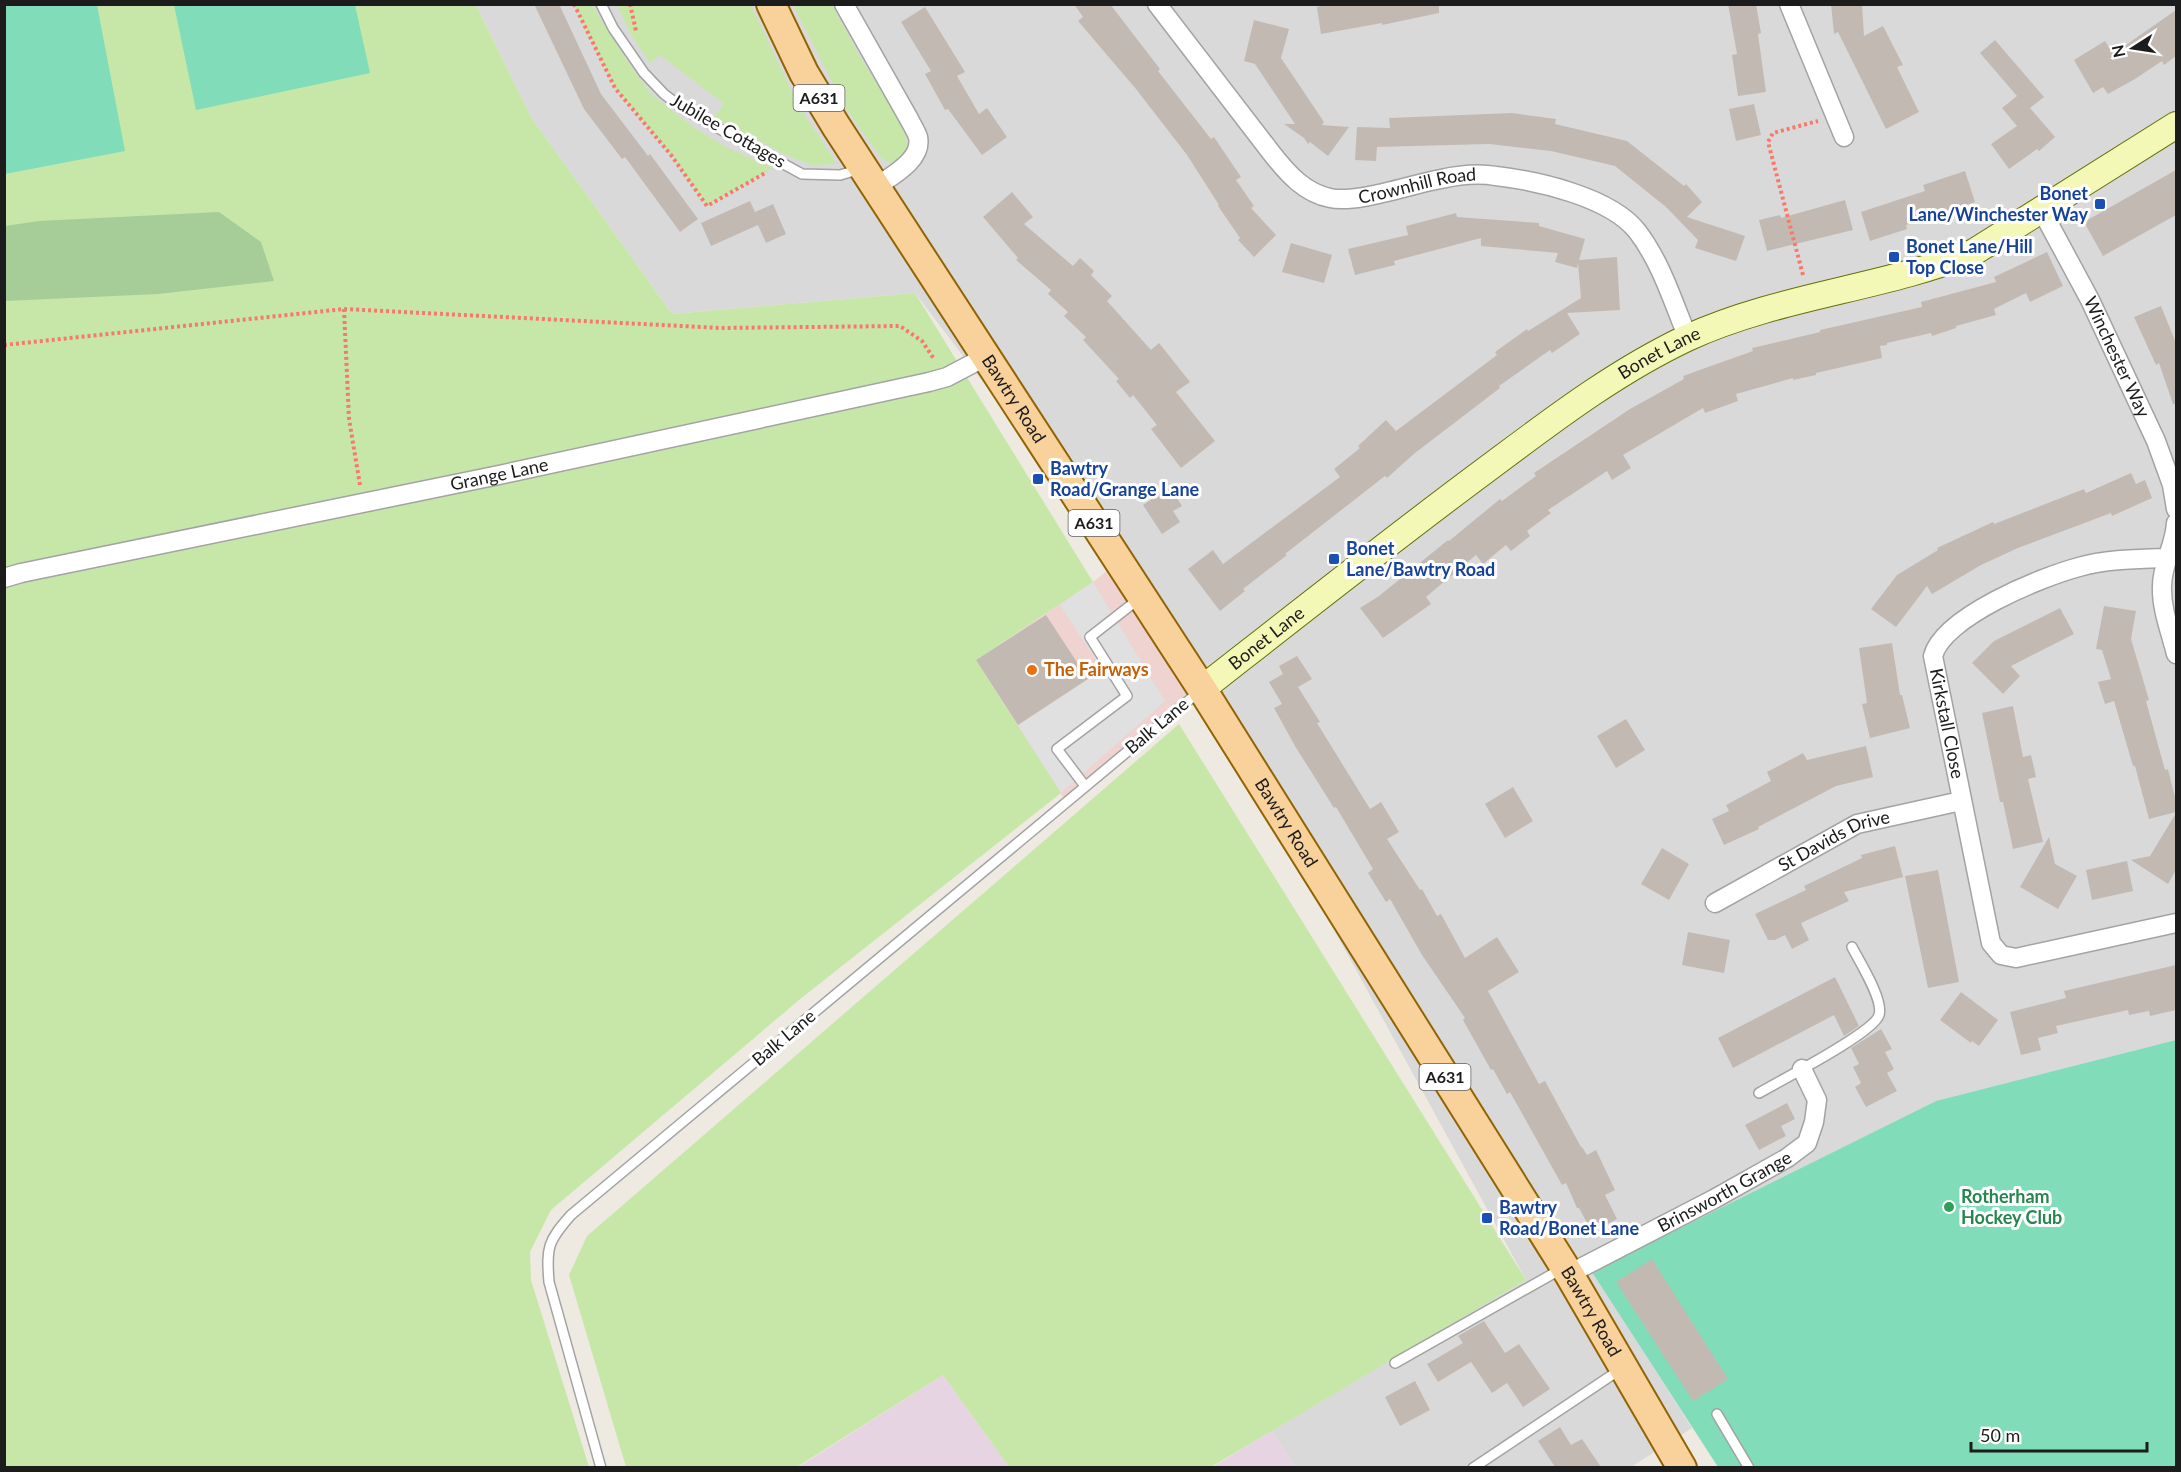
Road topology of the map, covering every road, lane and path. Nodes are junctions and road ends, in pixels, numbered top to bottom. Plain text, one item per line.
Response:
1 (574, 4) edge
2 (601, 4) edge
3 (771, 4) edge
4 (843, 4) edge
5 (1789, 4) edge
6 (1158, 5) edge
7 (1835, 117) junction
8 (2176, 125) edge
9 (1844, 137) dead end
10 (782, 163) junction
11 (869, 178) junction
12 (2042, 211) junction
13 (1809, 299) junction
14 (344, 309) junction
15 (1689, 338) junction
16 (4, 345) edge
17 (987, 356) junction
18 (947, 377) junction
19 (363, 503) junction
20 (2176, 509) edge
21 (2176, 523) edge
22 (2167, 558) junction
23 (4, 578) edge
24 (1142, 597) junction
25 (2176, 654) edge
26 (1202, 689) junction
27 (1085, 786) junction
28 (1961, 801) junction
29 (1715, 903) dead end
30 (2176, 923) edge
31 (1852, 946) dead end
32 (1802, 1069) junction
33 (1759, 1093) dead end
34 (1566, 1271) junction
35 (1395, 1363) dead end
36 (1623, 1367) junction
37 (1717, 1414) dead end
38 (601, 1467) edge
39 (1473, 1467) edge
40 (1682, 1467) edge
41 (1749, 1467) edge

1 - 10 path
2 - 10 lane, Jubilee Cottages
3 - 11 main road, Bawtry Road / A631
4 - 11 street
5 - 7 street
6 - 15 street, Crownhill Road
7 - 9 street
7 - 13 path
8 - 12 main road, Bonet Lane
10 - 11 lane, Jubilee Cottages
11 - 17 main road, Bawtry Road / A631
12 - 13 main road, Bonet Lane
12 - 20 street, Winchester Way
13 - 15 main road, Bonet Lane
14 - 16 path
14 - 18 path
14 - 19 path
15 - 26 main road, Bonet Lane
17 - 18 street, Grange Lane
17 - 24 main road, Bawtry Road / A631
18 - 19 street, Grange Lane
19 - 23 street, Grange Lane
21 - 22 street
22 - 25 street
22 - 28 street, Kirkstall Close
24 - 26 main road, Bawtry Road / A631
24 - 27 lane
26 - 27 lane, Balk Lane
26 - 34 main road, Bawtry Road / A631
27 - 38 lane, Balk Lane
28 - 29 street, St Davids Drive
28 - 30 street, Kirkstall Close
31 - 32 lane
32 - 33 lane
32 - 34 street, Brinsworth Grange
34 - 35 lane
34 - 36 main road, Bawtry Road / A631
36 - 39 lane
36 - 40 main road, Bawtry Road / A631
37 - 41 lane

